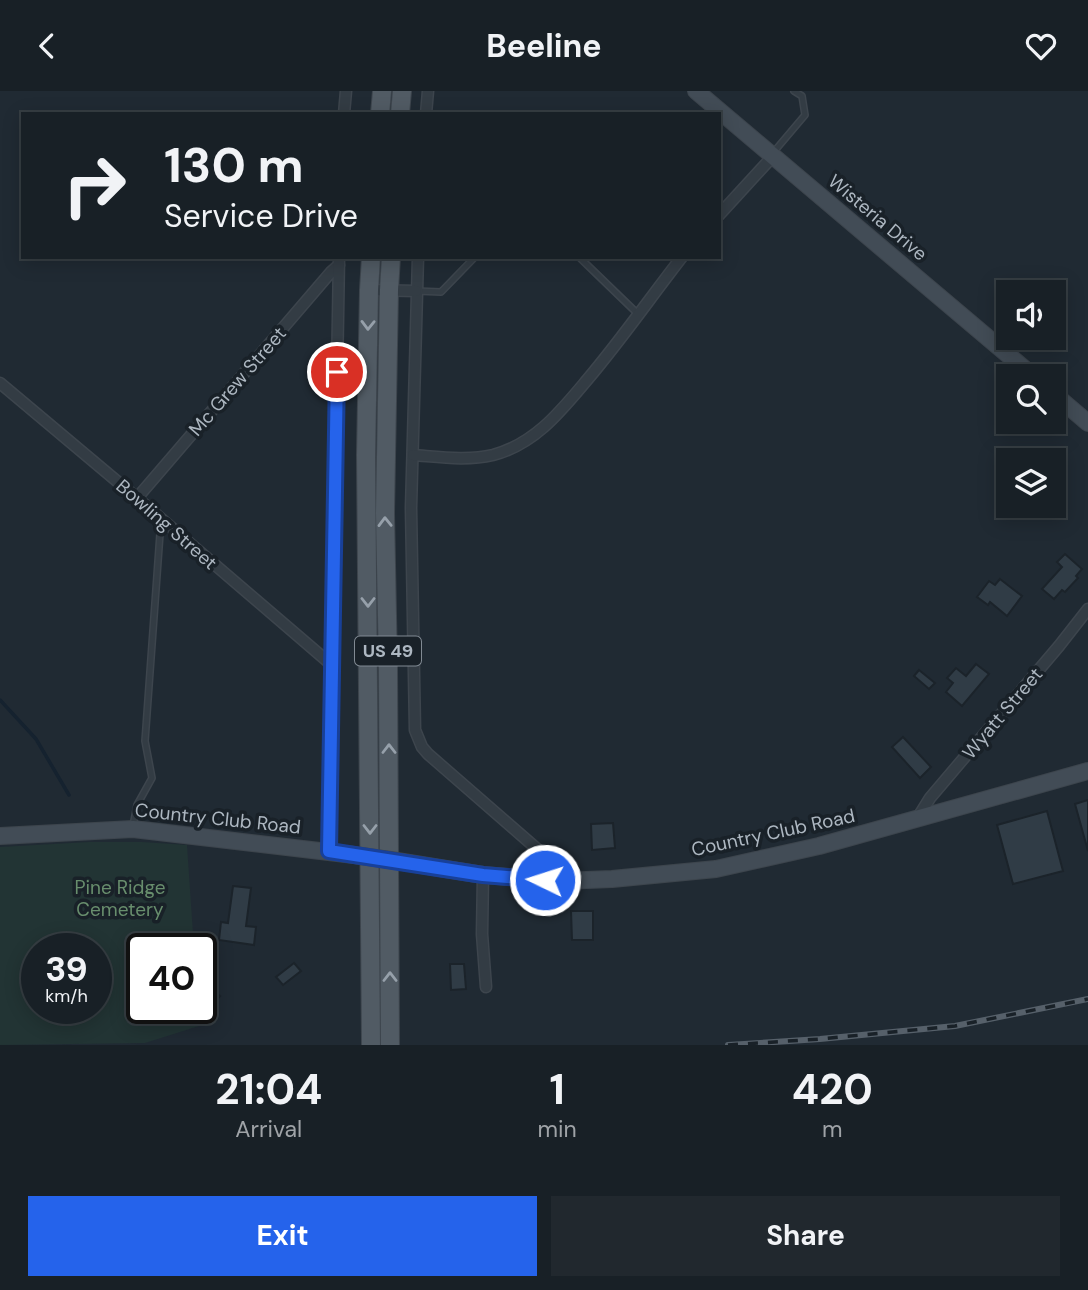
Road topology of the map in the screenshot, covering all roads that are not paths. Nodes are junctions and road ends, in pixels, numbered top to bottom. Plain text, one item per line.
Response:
1 (346, 91) edge
2 (382, 91) edge
3 (402, 91) edge
4 (428, 91) edge
5 (696, 91) edge
6 (794, 91) edge
7 (344, 112) edge
8 (380, 112) edge
9 (400, 112) edge
10 (426, 112) edge
11 (773, 155) junction
12 (721, 213) edge
13 (371, 259) edge
14 (391, 259) edge
15 (418, 259) edge
16 (473, 259) edge
17 (581, 259) edge
18 (681, 259) edge
19 (339, 261) edge
20 (369, 290) junction
21 (389, 290) junction
22 (416, 291) junction
23 (639, 315) junction
24 (1019, 364) edge
25 (0, 383) edge
26 (1066, 404) edge
27 (1088, 423) edge
28 (414, 456) junction
29 (137, 498) junction
30 (161, 519) junction
31 (1088, 609) edge
32 (333, 666) junction
33 (1088, 771) edge
34 (918, 819) junction
35 (133, 829) junction
36 (1, 833) edge
37 (329, 851) junction
38 (483, 875) junction
39 (561, 881) junction
40 (486, 987) dead end
41 (371, 1045) edge
42 (390, 1045) edge

1 - 7 street
2 - 8 main road
3 - 9 main road
4 - 10 street
5 - 11 street, Wisteria Drive
6 - 11 lane
11 - 12 street
11 - 24 street, Wisteria Drive
13 - 20 main road, US 49
14 - 21 main road, US 49
15 - 22 street
16 - 22 lane
17 - 23 lane
18 - 23 street
19 - 29 street, Mc Grew Street
19 - 32 street
20 - 21 street
20 -> 41 main road, US 49
21 - 22 street
42 -> 21 main road, US 49
22 - 28 street
23 - 28 street
25 - 29 street, Bowling Street
26 - 27 street
28 - 39 street
29 - 30 street, Bowling Street
30 - 32 street, Bowling Street
30 - 35 lane
31 - 34 street, Wyatt Street
32 - 37 street
33 - 34 street, Country Club Road
34 - 39 street, Country Club Road
35 - 36 street, Country Club Road
35 - 37 street, Country Club Road
37 - 38 street, Country Club Road, bridge
38 - 39 street, Country Club Road
38 - 40 street

